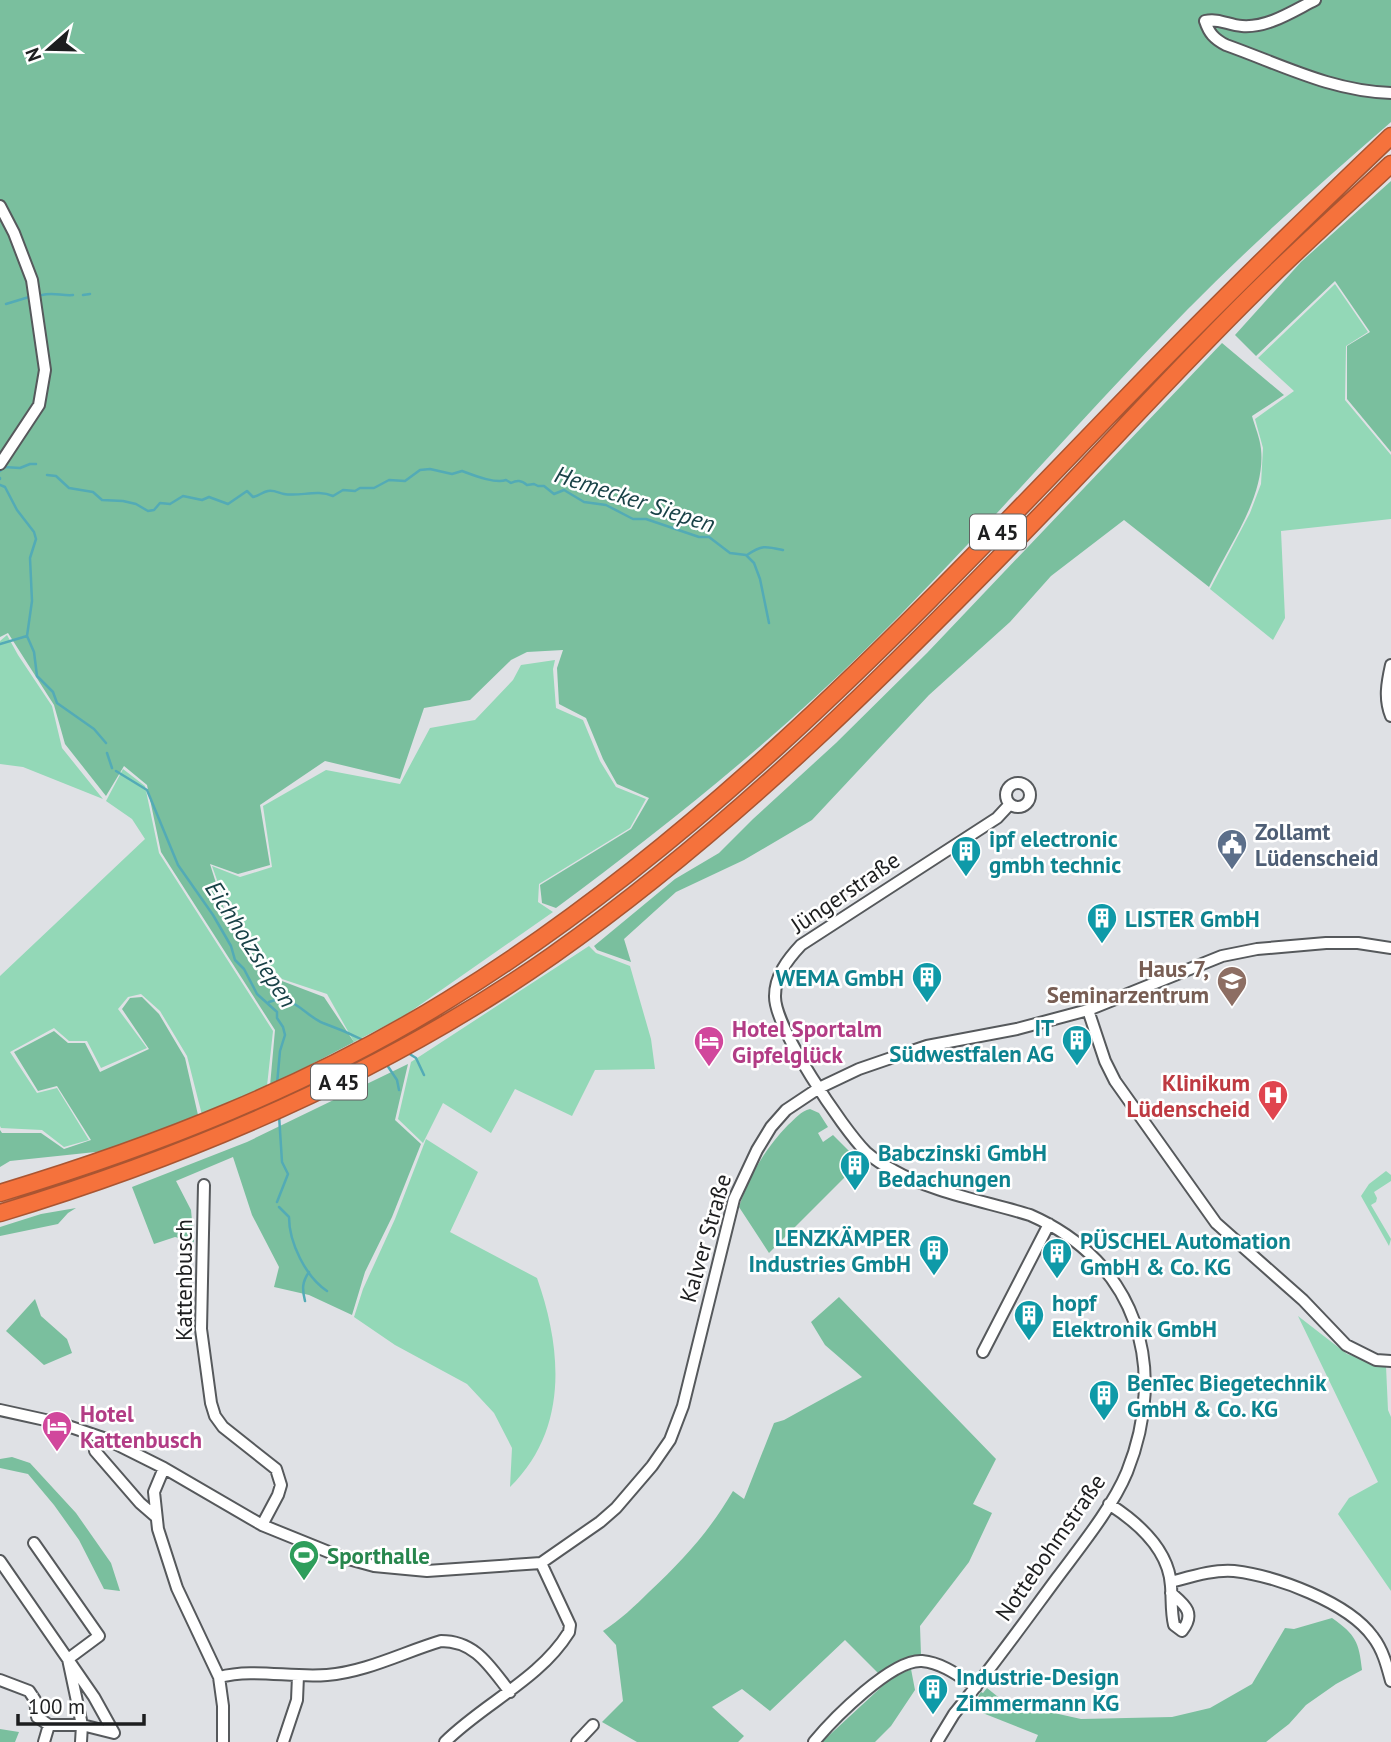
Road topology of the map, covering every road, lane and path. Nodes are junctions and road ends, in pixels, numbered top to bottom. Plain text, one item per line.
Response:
1 (1315, 0) edge
2 (1391, 93) edge
3 (1391, 136) edge
4 (1391, 164) edge
5 (0, 206) edge
6 (0, 464) edge
7 (1391, 665) edge
8 (1391, 716) edge
9 (1010, 804) dead end
10 (1391, 948) edge
11 (1088, 1010) junction
12 (819, 1088) junction
13 (204, 1185) dead end
14 (0, 1194) edge
15 (0, 1213) edge
16 (1049, 1223) junction
17 (983, 1352) dead end
18 (1391, 1361) edge
19 (0, 1410) edge
20 (95, 1451) dead end
21 (164, 1468) junction
22 (1109, 1504) junction
23 (155, 1516) junction
24 (262, 1525) junction
25 (34, 1543) dead end
26 (0, 1561) edge
27 (541, 1563) junction
28 (68, 1660) junction
29 (298, 1676) junction
30 (219, 1677) junction
31 (0, 1680) edge
32 (1391, 1682) edge
33 (976, 1687) junction
34 (509, 1692) junction
35 (49, 1725) junction
36 (82, 1725) junction
37 (593, 1725) dead end
38 (115, 1737) edge
39 (44, 1742) edge
40 (81, 1742) edge
41 (223, 1742) edge
42 (283, 1742) edge
43 (445, 1742) edge
44 (577, 1742) edge
45 (814, 1742) edge
46 (937, 1742) edge

1 - 2 street
3 - 14 highway, A 45
4 - 15 highway, A 45
5 - 6 street
7 - 8 street
9 - 12 street, Jüngerstraße
10 - 11 street, Kalver Straße
11 - 12 street, Kalver Straße
11 - 18 street
12 - 16 street, Nottebohmstraße
12 - 27 street, Kalver Straße
13 - 24 street, Kattenbusch
16 - 17 street
16 - 22 street, Nottebohmstraße
19 - 21 street
20 - 23 street
21 - 23 street
21 - 24 street
22 - 32 street
22 - 33 street, Nottebohmstraße
23 - 30 street
24 - 27 street
25 - 28 street
26 - 28 street
27 - 34 street
28 - 36 street
28 - 38 street
29 - 30 street
29 - 34 street
29 - 42 street
30 - 41 street
31 - 35 street
33 - 45 street
33 - 46 street, Nottebohmstraße
34 - 43 street
35 - 36 street
35 - 39 street
36 - 38 street
36 - 40 street
37 - 44 street

